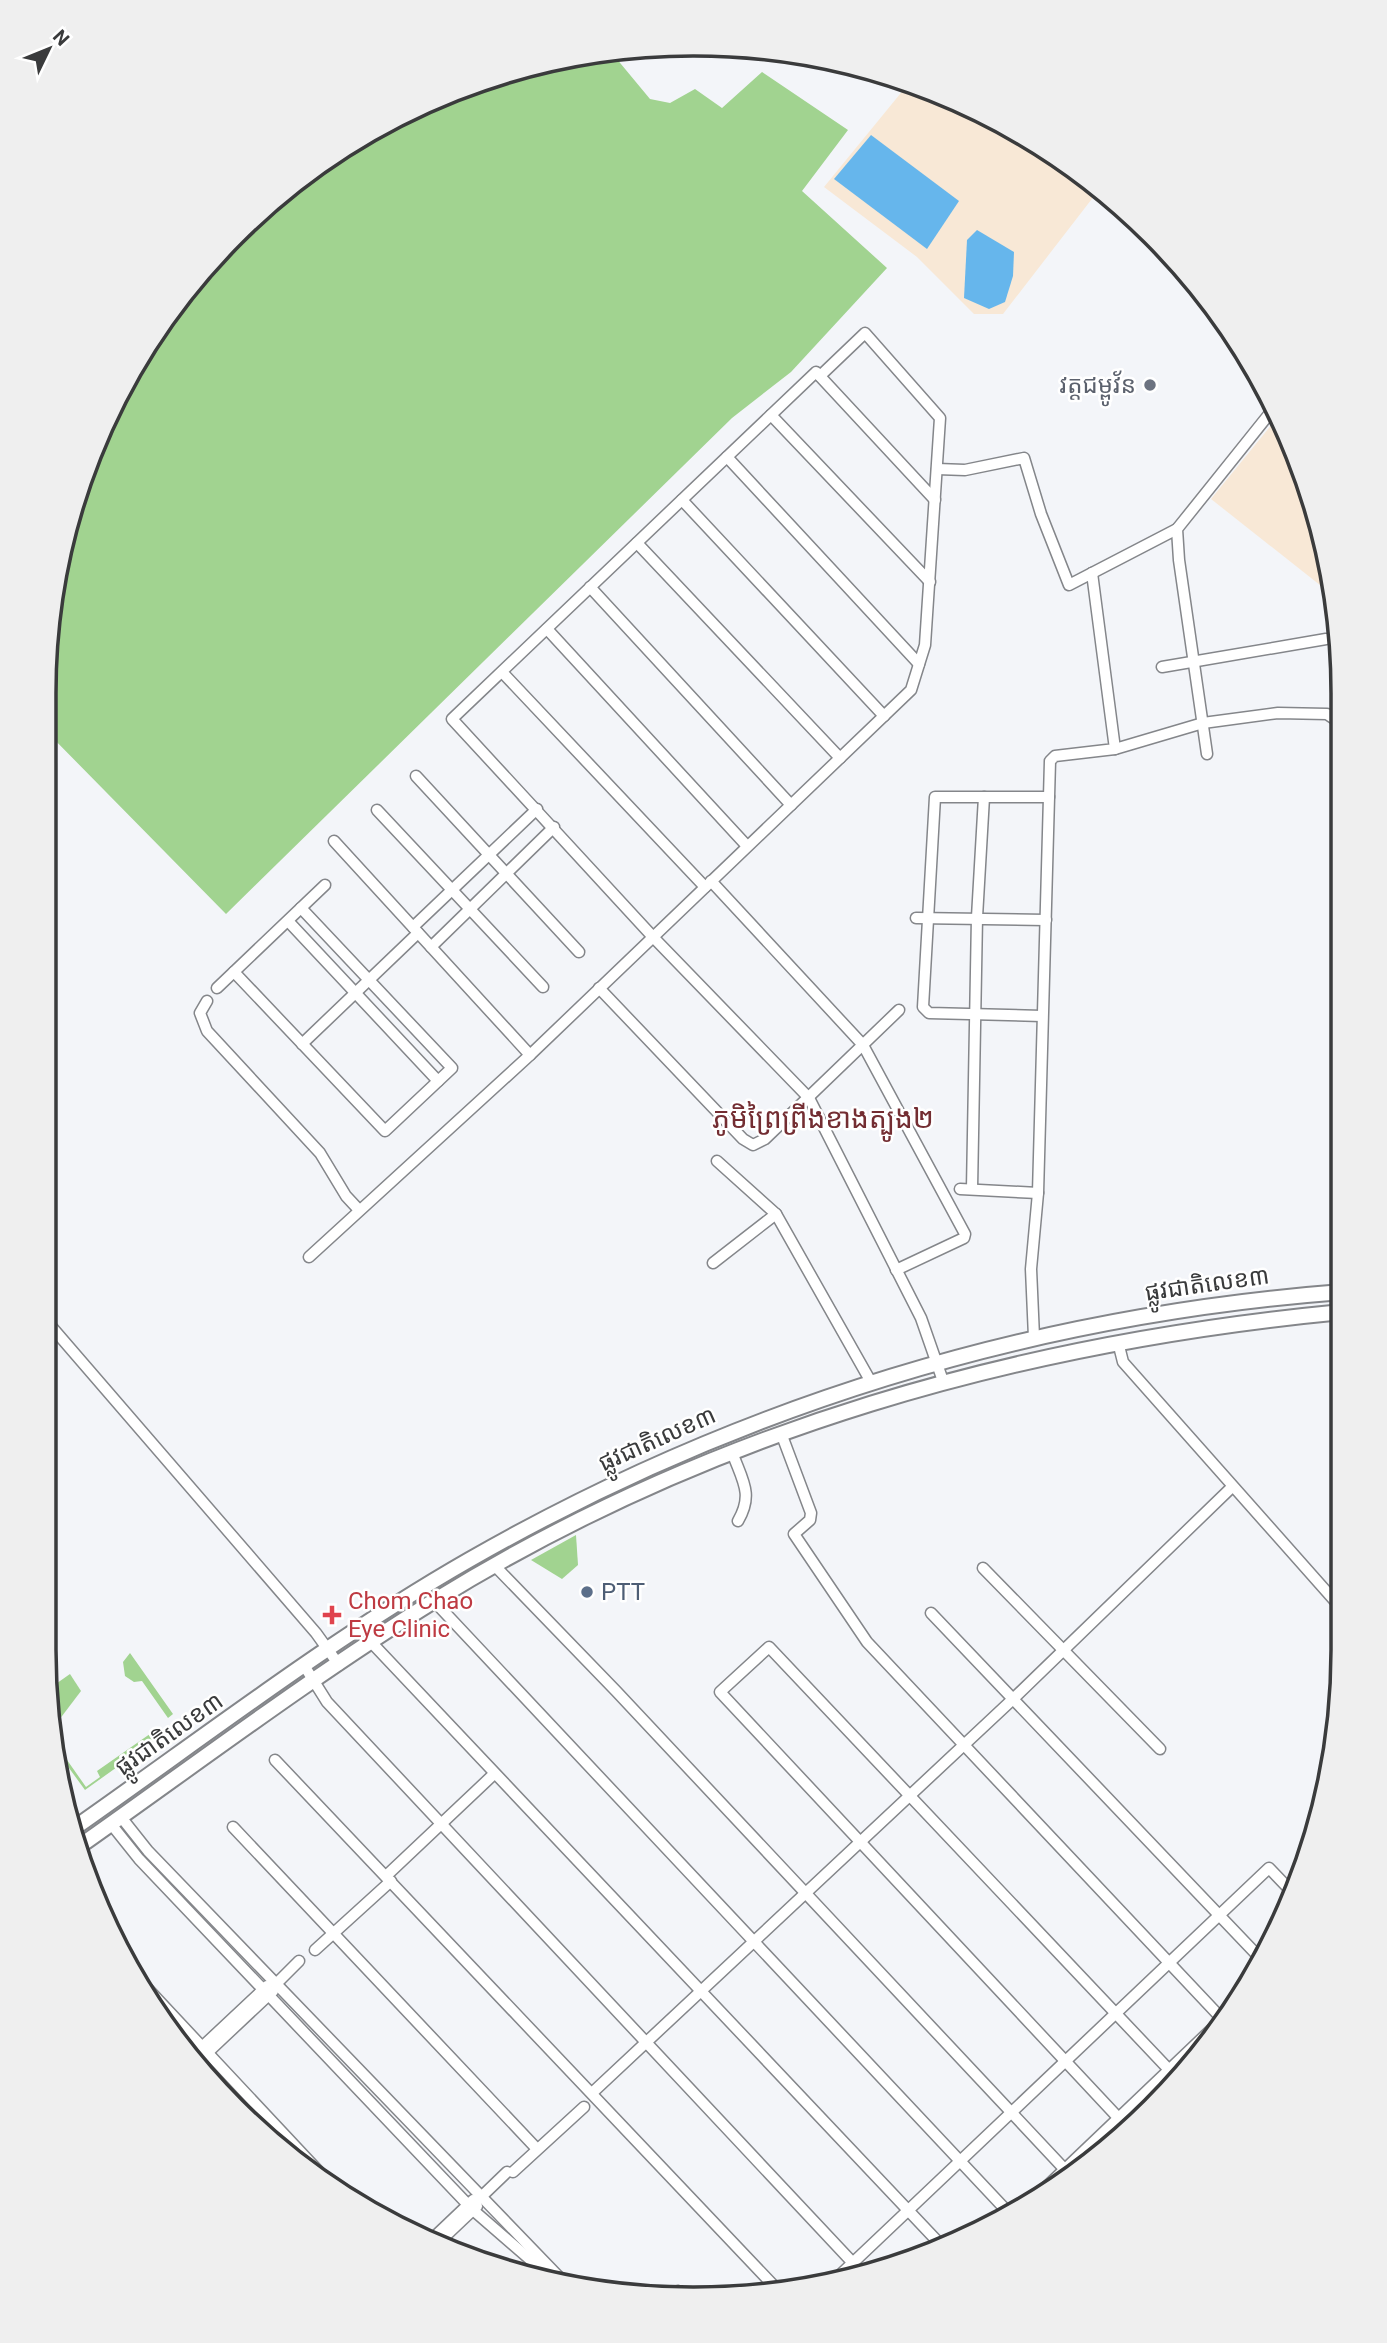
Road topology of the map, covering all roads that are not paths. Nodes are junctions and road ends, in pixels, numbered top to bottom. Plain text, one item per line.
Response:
1 (820, 376) junction
2 (771, 415) junction
3 (1267, 417) edge
4 (727, 457) junction
5 (937, 469) junction
6 (682, 500) junction
7 (935, 500) junction
8 (1177, 529) junction
9 (637, 543) junction
10 (1092, 573) junction
11 (930, 582) junction
12 (590, 587) junction
13 (547, 629) junction
14 (1326, 639) dead end
15 (1193, 660) junction
16 (919, 664) junction
17 (1161, 667) dead end
18 (502, 672) junction
19 (884, 716) junction
20 (1331, 717) edge
21 (1203, 723) junction
22 (1115, 749) junction
23 (1207, 754) dead end
24 (840, 758) junction
25 (416, 776) dead end
26 (984, 797) junction
27 (1049, 797) junction
28 (791, 805) junction
29 (537, 809) junction
30 (377, 810) dead end
31 (554, 827) junction
32 (334, 841) dead end
33 (747, 846) junction
34 (489, 855) junction
35 (506, 873) junction
36 (708, 884) junction
37 (325, 885) dead end
38 (452, 890) junction
39 (301, 908) junction
40 (470, 909) junction
41 (929, 917) junction
42 (977, 917) junction
43 (916, 918) dead end
44 (1046, 920) junction
45 (288, 921) junction
46 (416, 930) junction
47 (653, 937) junction
48 (431, 947) junction
49 (579, 952) dead end
50 (234, 972) junction
51 (369, 980) junction
52 (217, 988) dead end
53 (542, 988) dead end
54 (599, 988) junction
55 (355, 993) junction
56 (207, 1001) dead end
57 (899, 1010) dead end
58 (977, 1014) junction
59 (1042, 1016) junction
60 (302, 1044) junction
61 (863, 1045) junction
62 (530, 1055) junction
63 (438, 1081) junction
64 (809, 1098) junction
65 (718, 1161) dead end
66 (960, 1189) dead end
67 (972, 1189) junction
68 (1038, 1193) junction
69 (359, 1210) junction
70 (776, 1214) junction
71 (309, 1257) dead end
72 (713, 1263) dead end
73 (895, 1270) junction
74 (1331, 1293) edge
75 (1331, 1313) edge
76 (56, 1332) edge
77 (1034, 1336) junction
78 (1118, 1342) junction
79 (937, 1362) junction
80 (943, 1381) junction
81 (871, 1382) junction
82 (780, 1433) junction
83 (732, 1452) junction
84 (1232, 1487) junction
85 (738, 1521) dead end
86 (495, 1566) junction
87 (984, 1568) dead end
88 (1331, 1597) edge
89 (434, 1601) junction
90 (931, 1613) dead end
91 (371, 1642) junction
92 (328, 1650) junction
93 (1064, 1650) junction
94 (339, 1665) junction
95 (305, 1667) junction
96 (314, 1682) junction
97 (1013, 1699) junction
98 (962, 1747) junction
99 (1160, 1749) dead end
100 (275, 1760) dead end
101 (494, 1774) junction
102 (910, 1795) junction
103 (116, 1821) junction
104 (81, 1824) edge
105 (441, 1824) junction
106 (233, 1827) dead end
107 (86, 1841) edge
108 (860, 1843) junction
109 (389, 1878) junction
110 (1285, 1885) edge
111 (806, 1892) junction
112 (1219, 1916) junction
113 (332, 1934) junction
114 (752, 1943) junction
115 (315, 1950) dead end
116 (1254, 1952) edge
117 (299, 1961) dead end
118 (1169, 1963) junction
119 (276, 1984) junction
120 (701, 1991) junction
121 (266, 1992) junction
122 (164, 2006) edge
123 (1116, 2014) junction
124 (1217, 2014) edge
125 (646, 2042) junction
126 (205, 2050) junction
127 (201, 2054) edge
128 (1066, 2062) junction
129 (1171, 2072) edge
130 (592, 2093) junction
131 (584, 2107) dead end
132 (1136, 2108) edge
133 (1011, 2114) junction
134 (1122, 2122) edge
135 (298, 2149) edge
136 (537, 2149) junction
137 (961, 2162) junction
138 (1064, 2169) edge
139 (480, 2198) junction
140 (471, 2207) junction
141 (1003, 2207) edge
142 (908, 2211) junction
143 (439, 2233) edge
144 (445, 2236) edge
145 (935, 2239) edge
146 (853, 2263) junction
147 (848, 2267) edge
148 (540, 2268) edge
149 (553, 2271) edge
150 (771, 2283) edge

1 - 2 street
1 - 5 street
1 - 7 street
2 - 4 street
2 - 11 street
3 - 8 street
4 - 6 street
4 - 16 street
5 - 7 street
5 - 10 street
6 - 9 street
6 - 19 street
7 - 11 street
8 - 10 street
8 - 15 street
9 - 12 street
9 - 24 street
10 - 22 street
11 - 16 street
12 - 13 street
12 - 28 street
13 - 18 street
13 - 33 street
14 - 15 street
15 - 17 street
15 - 21 street
16 - 19 street
18 - 29 street
18 - 36 street
19 - 24 street
20 - 21 street
21 - 22 street
21 - 23 street
22 - 27 street
24 - 28 street
25 - 34 street
26 - 27 street
26 - 41 street
26 - 42 street
27 - 44 street
28 - 33 street
29 - 31 street
29 - 34 street
30 - 38 street
31 - 35 street
31 - 47 street
32 - 46 street
33 - 36 street
34 - 35 street
34 - 38 street
35 - 40 street
35 - 49 street
36 - 47 street
36 - 61 street
37 - 39 street
38 - 40 street
38 - 46 street
39 - 45 street
39 - 51 street
40 - 48 street
40 - 53 street
41 - 42 street
41 - 43 street
41 - 58 street
42 - 44 street
42 - 58 street
44 - 59 street
45 - 50 street
45 - 55 street
46 - 48 street
46 - 51 street
47 - 54 street
47 - 64 street
48 - 62 street
50 - 52 street
50 - 60 street
51 - 55 street
51 - 63 street
54 - 62 street
54 - 64 street
55 - 60 street
55 - 63 street
56 - 69 street
57 - 61 street
58 - 59 street
58 - 67 street
59 - 68 street
60 - 63 street
61 - 64 street
61 - 73 street
62 - 69 street
64 - 73 street
65 - 70 street
66 - 67 street
67 - 68 street
68 - 77 street
69 - 71 street
70 - 72 street
70 - 81 street
73 - 79 street
74 - 77 highway, ផ្លូវជាតិលេខ៣
75 - 78 highway, ផ្លូវជាតិលេខ៣
76 - 92 street
77 - 79 highway, ផ្លូវជាតិលេខ៣
78 - 80 highway, ផ្លូវជាតិលេខ៣
78 - 84 street
79 - 80 street
79 - 81 highway, ផ្លូវជាតិលេខ៣
80 - 82 highway, ផ្លូវជាតិលេខ៣
81 - 92 highway, ផ្លូវជាតិលេខ៣
82 - 83 highway, ផ្លូវជាតិលេខ៣
82 - 98 street
83 - 85 street
83 - 86 highway, ផ្លូវជាតិលេខ៣
84 - 88 street
84 - 93 street
86 - 89 highway, ផ្លូវជាតិលេខ៣
86 - 111 street
87 - 93 street
89 - 91 highway, ផ្លូវជាតិលេខ៣
89 - 114 street
90 - 97 street
91 - 94 highway, ផ្លូវជាតិលេខ៣
91 - 101 street
92 - 94 street
92 - 95 highway, ផ្លូវជាតិលេខ៣
93 - 97 street
93 - 99 street
94 - 96 highway, ផ្លូវជាតិលេខ៣
95 - 96 street
95 - 104 highway, ផ្លូវជាតិលេខ៣
96 - 103 highway, ផ្លូវជាតិលេខ៣
96 - 105 street
97 - 98 street
97 - 112 street
98 - 102 street
98 - 118 street
100 - 109 street
101 - 105 street
101 - 120 street
102 - 108 street
102 - 108 street
102 - 123 street
103 - 107 highway, ផ្លូវជាតិលេខ៣
103 - 119 street
103 - 121 street
105 - 109 street
105 - 125 street
106 - 113 street
108 - 111 street
108 - 128 street
109 - 113 street
109 - 130 street
110 - 112 street
111 - 114 street
111 - 133 street
112 - 116 street
112 - 118 street
113 - 115 street
113 - 136 street
114 - 120 street
114 - 137 street
117 - 119 street
118 - 123 street
118 - 124 street
119 - 121 street
119 - 139 street
120 - 125 street
120 - 142 street
121 - 126 street
121 - 140 street
122 - 126 street
123 - 128 street
123 - 129 street
125 - 130 street
125 - 146 street
126 - 127 street
126 - 135 street
128 - 133 street
128 - 134 street
129 - 132 street
130 - 150 street
131 - 136 street
133 - 137 street
133 - 138 street
136 - 139 street
137 - 141 street
137 - 142 street
139 - 140 street
139 - 149 street
140 - 143 street
140 - 144 street
140 - 148 street
142 - 145 street
142 - 146 street
146 - 147 street

